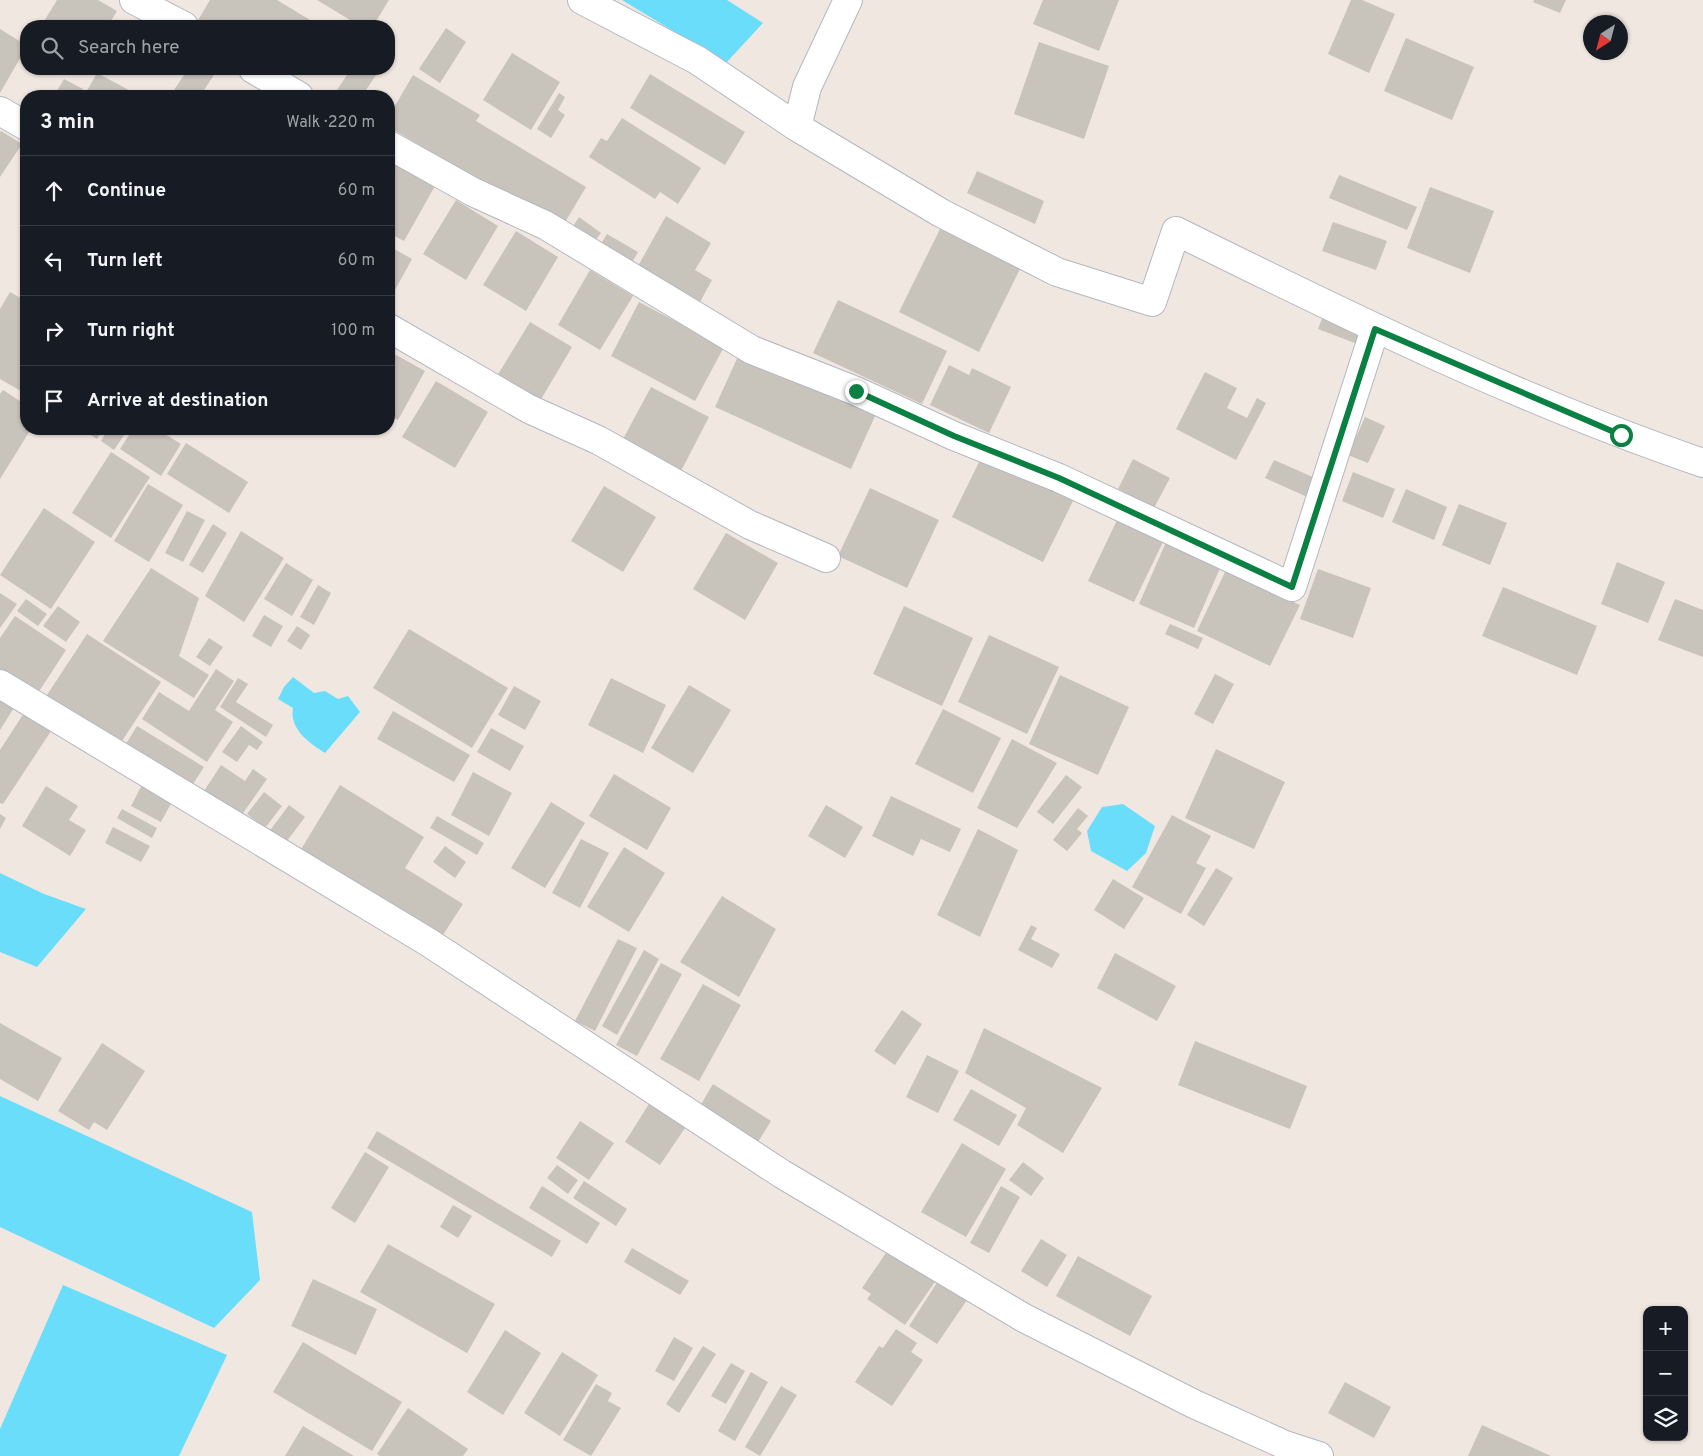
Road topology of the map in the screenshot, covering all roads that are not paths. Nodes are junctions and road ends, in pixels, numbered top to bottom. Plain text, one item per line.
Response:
1 (134, 0) edge
2 (582, 0) edge
3 (848, 0) edge
4 (172, 20) edge
5 (263, 75) edge
6 (290, 90) edge
7 (0, 111) edge
8 (20, 123) edge
9 (797, 127) junction
10 (395, 148) edge
11 (1375, 329) junction
12 (395, 331) edge
13 (1703, 463) edge
14 (826, 558) dead end
15 (0, 684) edge
16 (1319, 1456) edge

1 - 4 street
2 - 9 street
3 - 9 street
5 - 6 street
7 - 8 street
9 - 11 street
10 - 11 street
11 - 13 street
12 - 14 street
15 - 16 street

